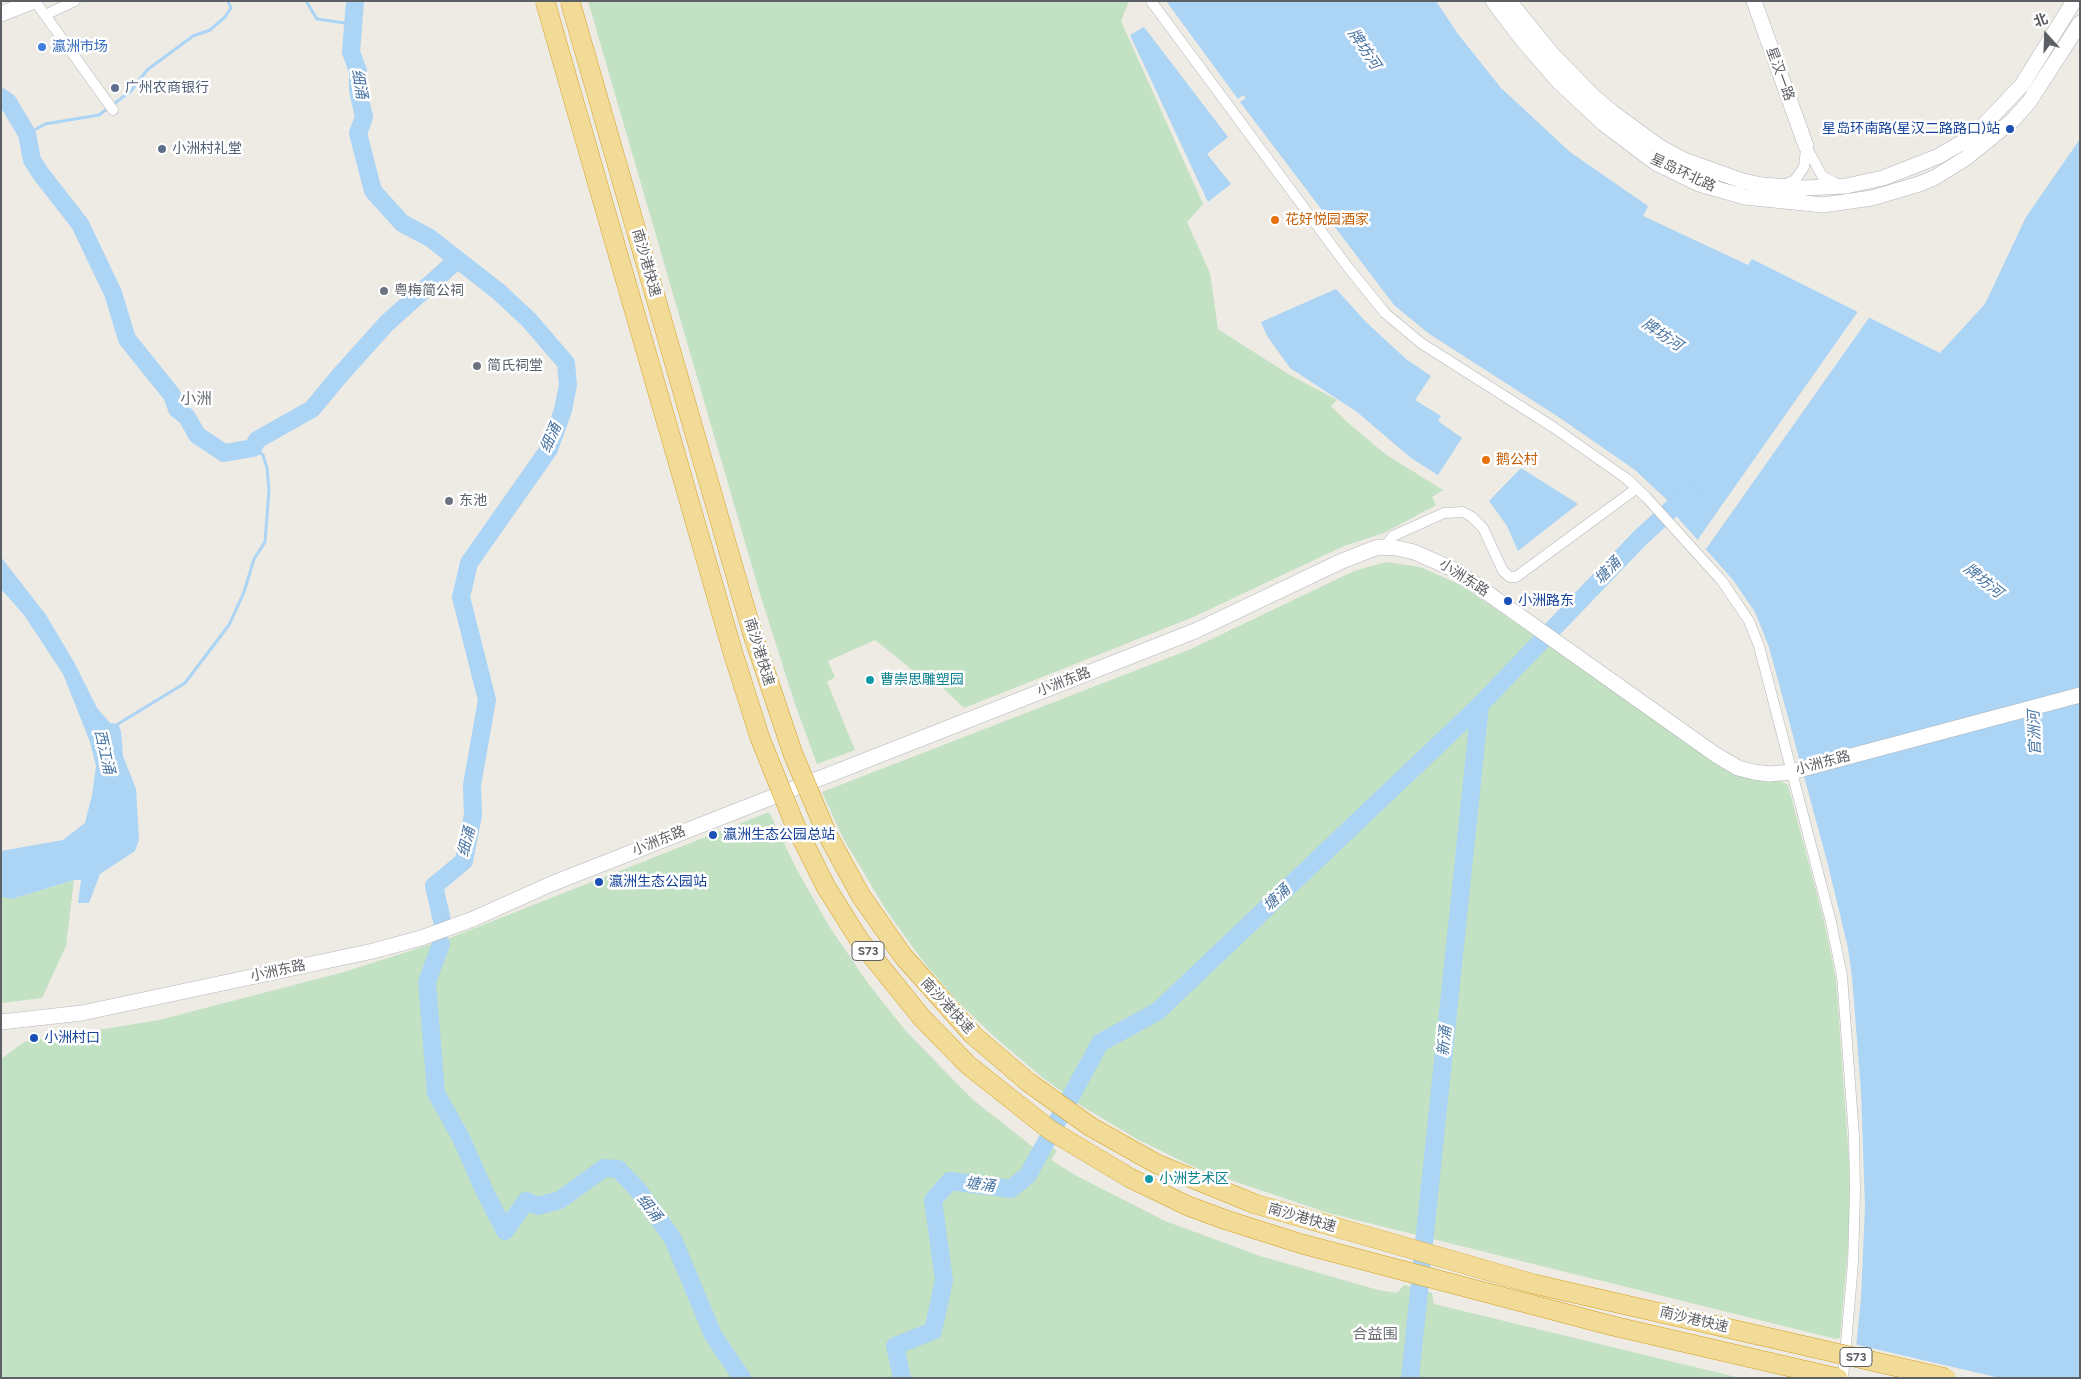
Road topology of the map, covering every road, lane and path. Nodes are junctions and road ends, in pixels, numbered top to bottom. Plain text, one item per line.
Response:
1 (35, 1) edge
2 (75, 1) edge
3 (545, 1) edge
4 (570, 1) edge
5 (1151, 1) edge
6 (1493, 1) edge
7 (1509, 1) edge
8 (1754, 1) edge
9 (2061, 1) edge
10 (2074, 1) edge
11 (1, 14) edge
12 (45, 15) junction
13 (2065, 19) junction
14 (2080, 23) edge
15 (113, 110) dead end
16 (1806, 146) junction
17 (1846, 186) junction
18 (1781, 187) junction
19 (1638, 488) junction
20 (1385, 547) junction
21 (2080, 694) edge
22 (1796, 771) junction
23 (1, 1022) edge
24 (1838, 1378) edge
25 (1843, 1378) edge
26 (1946, 1378) edge

1 - 11 main road
1 - 12 street
2 - 12 street
3 - 24 highway, 南沙港快速 / S73, bridge
4 - 26 highway, 南沙港快速 / S73, bridge
5 - 19 street
6 - 14 main road, 星岛环北路
7 - 18 main road, 星岛环北路
8 - 16 main road, 星汉一路
9 - 13 main road
10 - 13 main road, 星岛环北路
12 - 15 street
13 - 17 main road, 星岛环北路
16 - 17 street, 星汉一路
16 - 18 street, 星汉一路
17 - 18 main road, 星岛环北路
19 - 20 street
19 - 22 street
20 - 22 main road, 小洲东路
20 - 23 main road, 小洲东路
21 - 22 main road, 小洲东路
22 - 25 street

